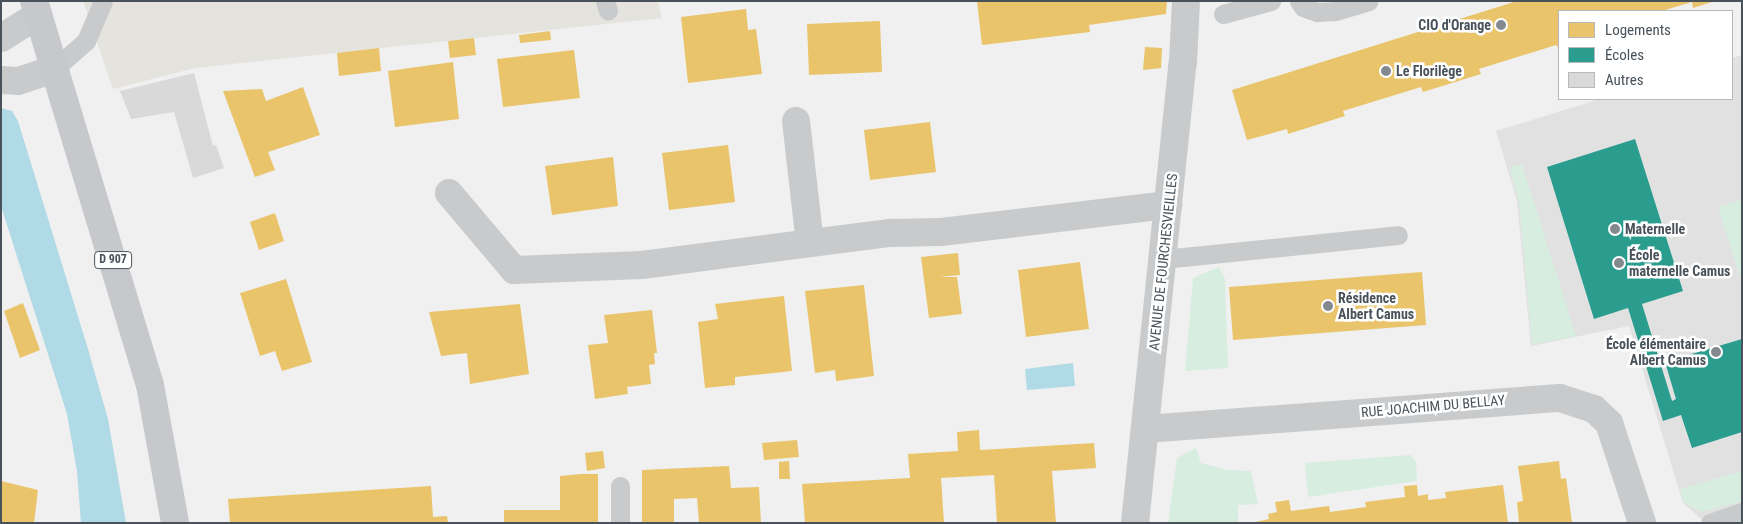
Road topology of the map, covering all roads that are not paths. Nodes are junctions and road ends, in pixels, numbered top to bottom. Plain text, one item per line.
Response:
1 (104, 1) edge
2 (1186, 1) edge
3 (1271, 1) edge
4 (1299, 1) edge
5 (1368, 1) edge
6 (36, 8) edge
7 (1222, 14) dead end
8 (1, 38) edge
9 (54, 69) junction
10 (1, 80) edge
11 (796, 121) dead end
12 (449, 193) dead end
13 (1168, 205) junction
14 (1398, 235) dead end
15 (810, 243) junction
16 (1163, 259) junction
17 (1146, 429) junction
18 (620, 486) dead end
19 (1742, 512) edge
20 (176, 523) edge
21 (620, 523) edge
22 (1135, 523) edge
23 (1642, 523) edge
24 (1710, 523) edge

1 - 9 lane
2 - 13 street, AVENUE DE FOURCHESVIEILLES
3 - 7 lane
4 - 5 lane
6 - 8 street
6 - 9 main road, D 907
9 - 10 street
9 - 20 main road, D 907
11 - 15 street
12 - 15 street
13 - 15 street
13 - 16 street, AVENUE DE FOURCHESVIEILLES
14 - 16 lane
16 - 17 street, AVENUE DE FOURCHESVIEILLES
17 - 22 street, AVENUE DE FOURCHESVIEILLES
17 - 23 street, RUE JOACHIM DU BELLAY
18 - 21 lane
19 - 24 lane

